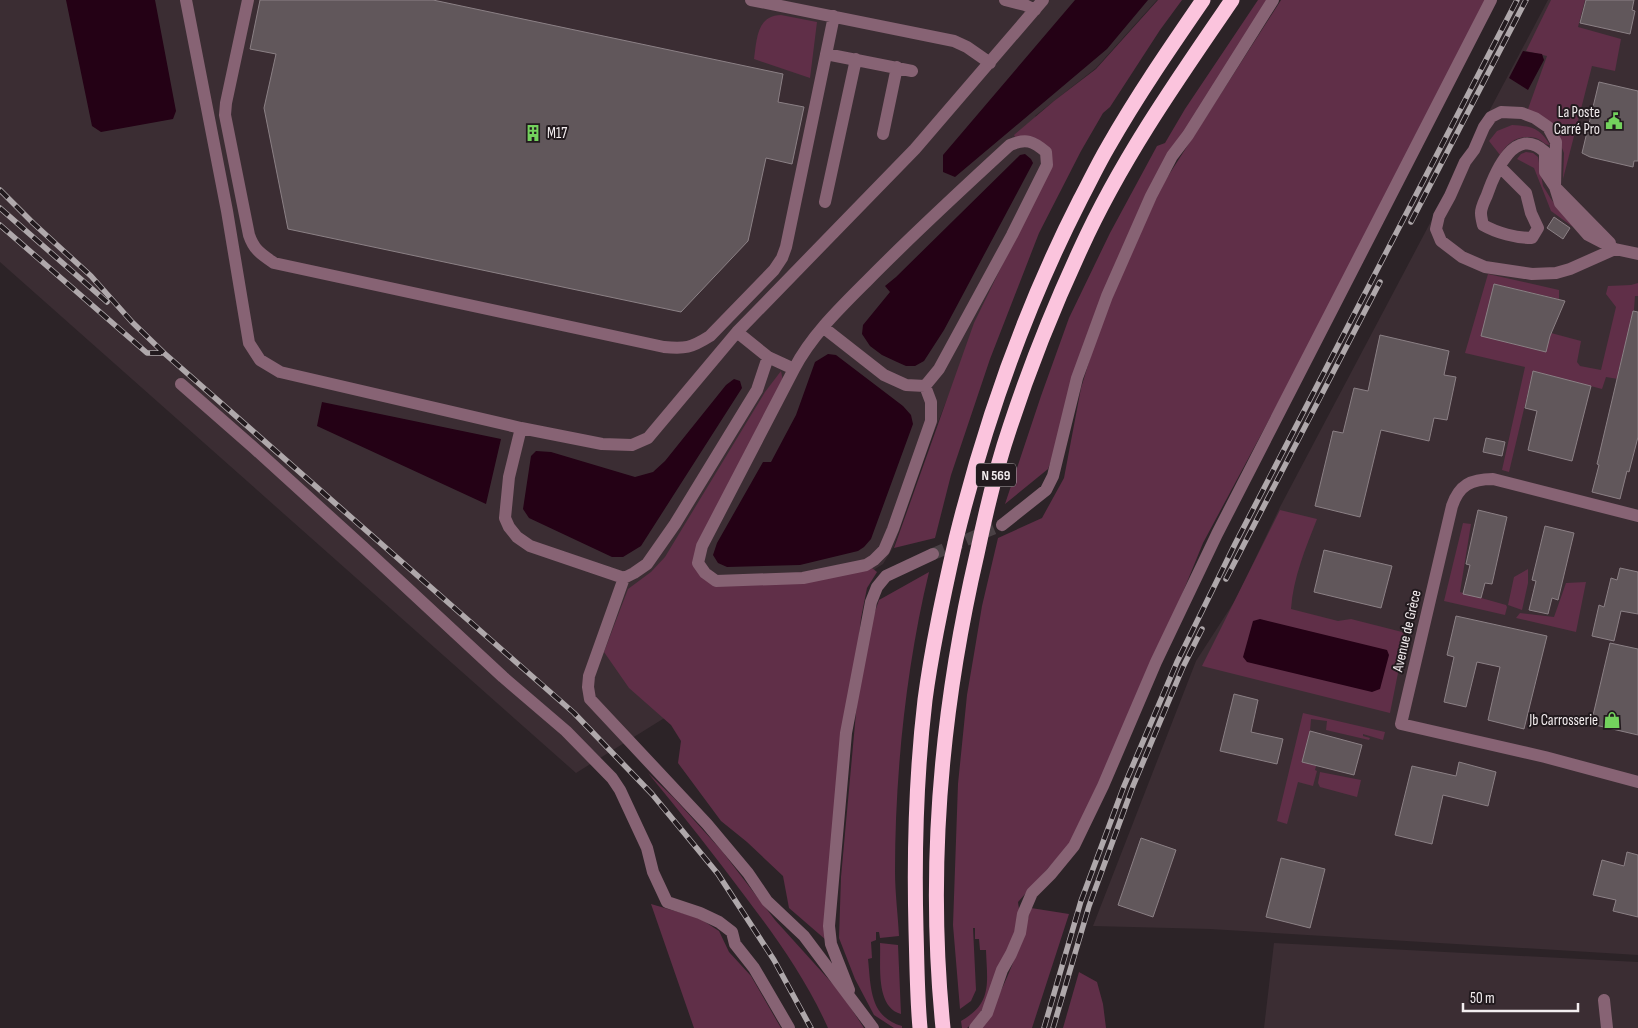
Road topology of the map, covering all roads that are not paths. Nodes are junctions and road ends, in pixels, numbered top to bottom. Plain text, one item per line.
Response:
1 (186, 0) edge
2 (248, 0) edge
3 (751, 0) edge
4 (1005, 0) edge
5 (1044, 0) edge
6 (1203, 0) edge
7 (1232, 0) edge
8 (1273, 0) edge
9 (1491, 0) edge
10 (1034, 10) junction
11 (834, 16) junction
12 (826, 54) junction
13 (856, 59) junction
14 (990, 63) junction
15 (897, 68) junction
16 (912, 71) dead end
17 (883, 134) dead end
18 (1500, 166) junction
19 (1555, 187) junction
20 (825, 202) dead end
21 (1615, 249) junction
22 (1638, 254) edge
23 (824, 328) junction
24 (737, 332) junction
25 (768, 357) junction
26 (794, 369) junction
27 (181, 384) dead end
28 (924, 386) junction
29 (521, 428) junction
30 (1638, 516) edge
31 (1002, 525) tunnel mouth
32 (933, 554) tunnel mouth
33 (874, 560) junction
34 (886, 576) junction
35 (624, 578) junction
36 (1638, 782) edge
37 (1604, 1000) dead end
38 (855, 1006) junction
39 (789, 1028) edge
40 (872, 1028) edge
41 (882, 1028) edge
42 (920, 1028) edge
43 (943, 1028) edge
44 (975, 1028) edge
45 (1607, 1028) edge

1 - 29 street
2 - 12 street
3 - 11 street
4 - 10 street
5 - 10 street
6 - 42 highway, N 569
7 - 43 highway, N 569
8 - 31 street
9 - 44 street
10 - 14 street
11 - 12 street
11 - 14 street
12 - 13 street
13 - 15 street
13 - 20 street
14 - 24 street
15 - 16 street
15 - 17 street
18 - 18 street
18 - 19 street
19 - 21 street
19 - 21 street
21 - 22 street
23 - 26 street
23 - 28 street
23 - 28 street
24 - 25 street
24 - 29 street
25 - 26 street
25 - 35 street
26 - 33 street
27 - 39 street
28 - 33 street
29 - 35 street
30 - 36 street, Avenue de Grèce
32 - 34 street
33 - 34 street
34 - 38 street
35 - 38 street
37 - 45 street
38 - 40 street
38 - 41 street

